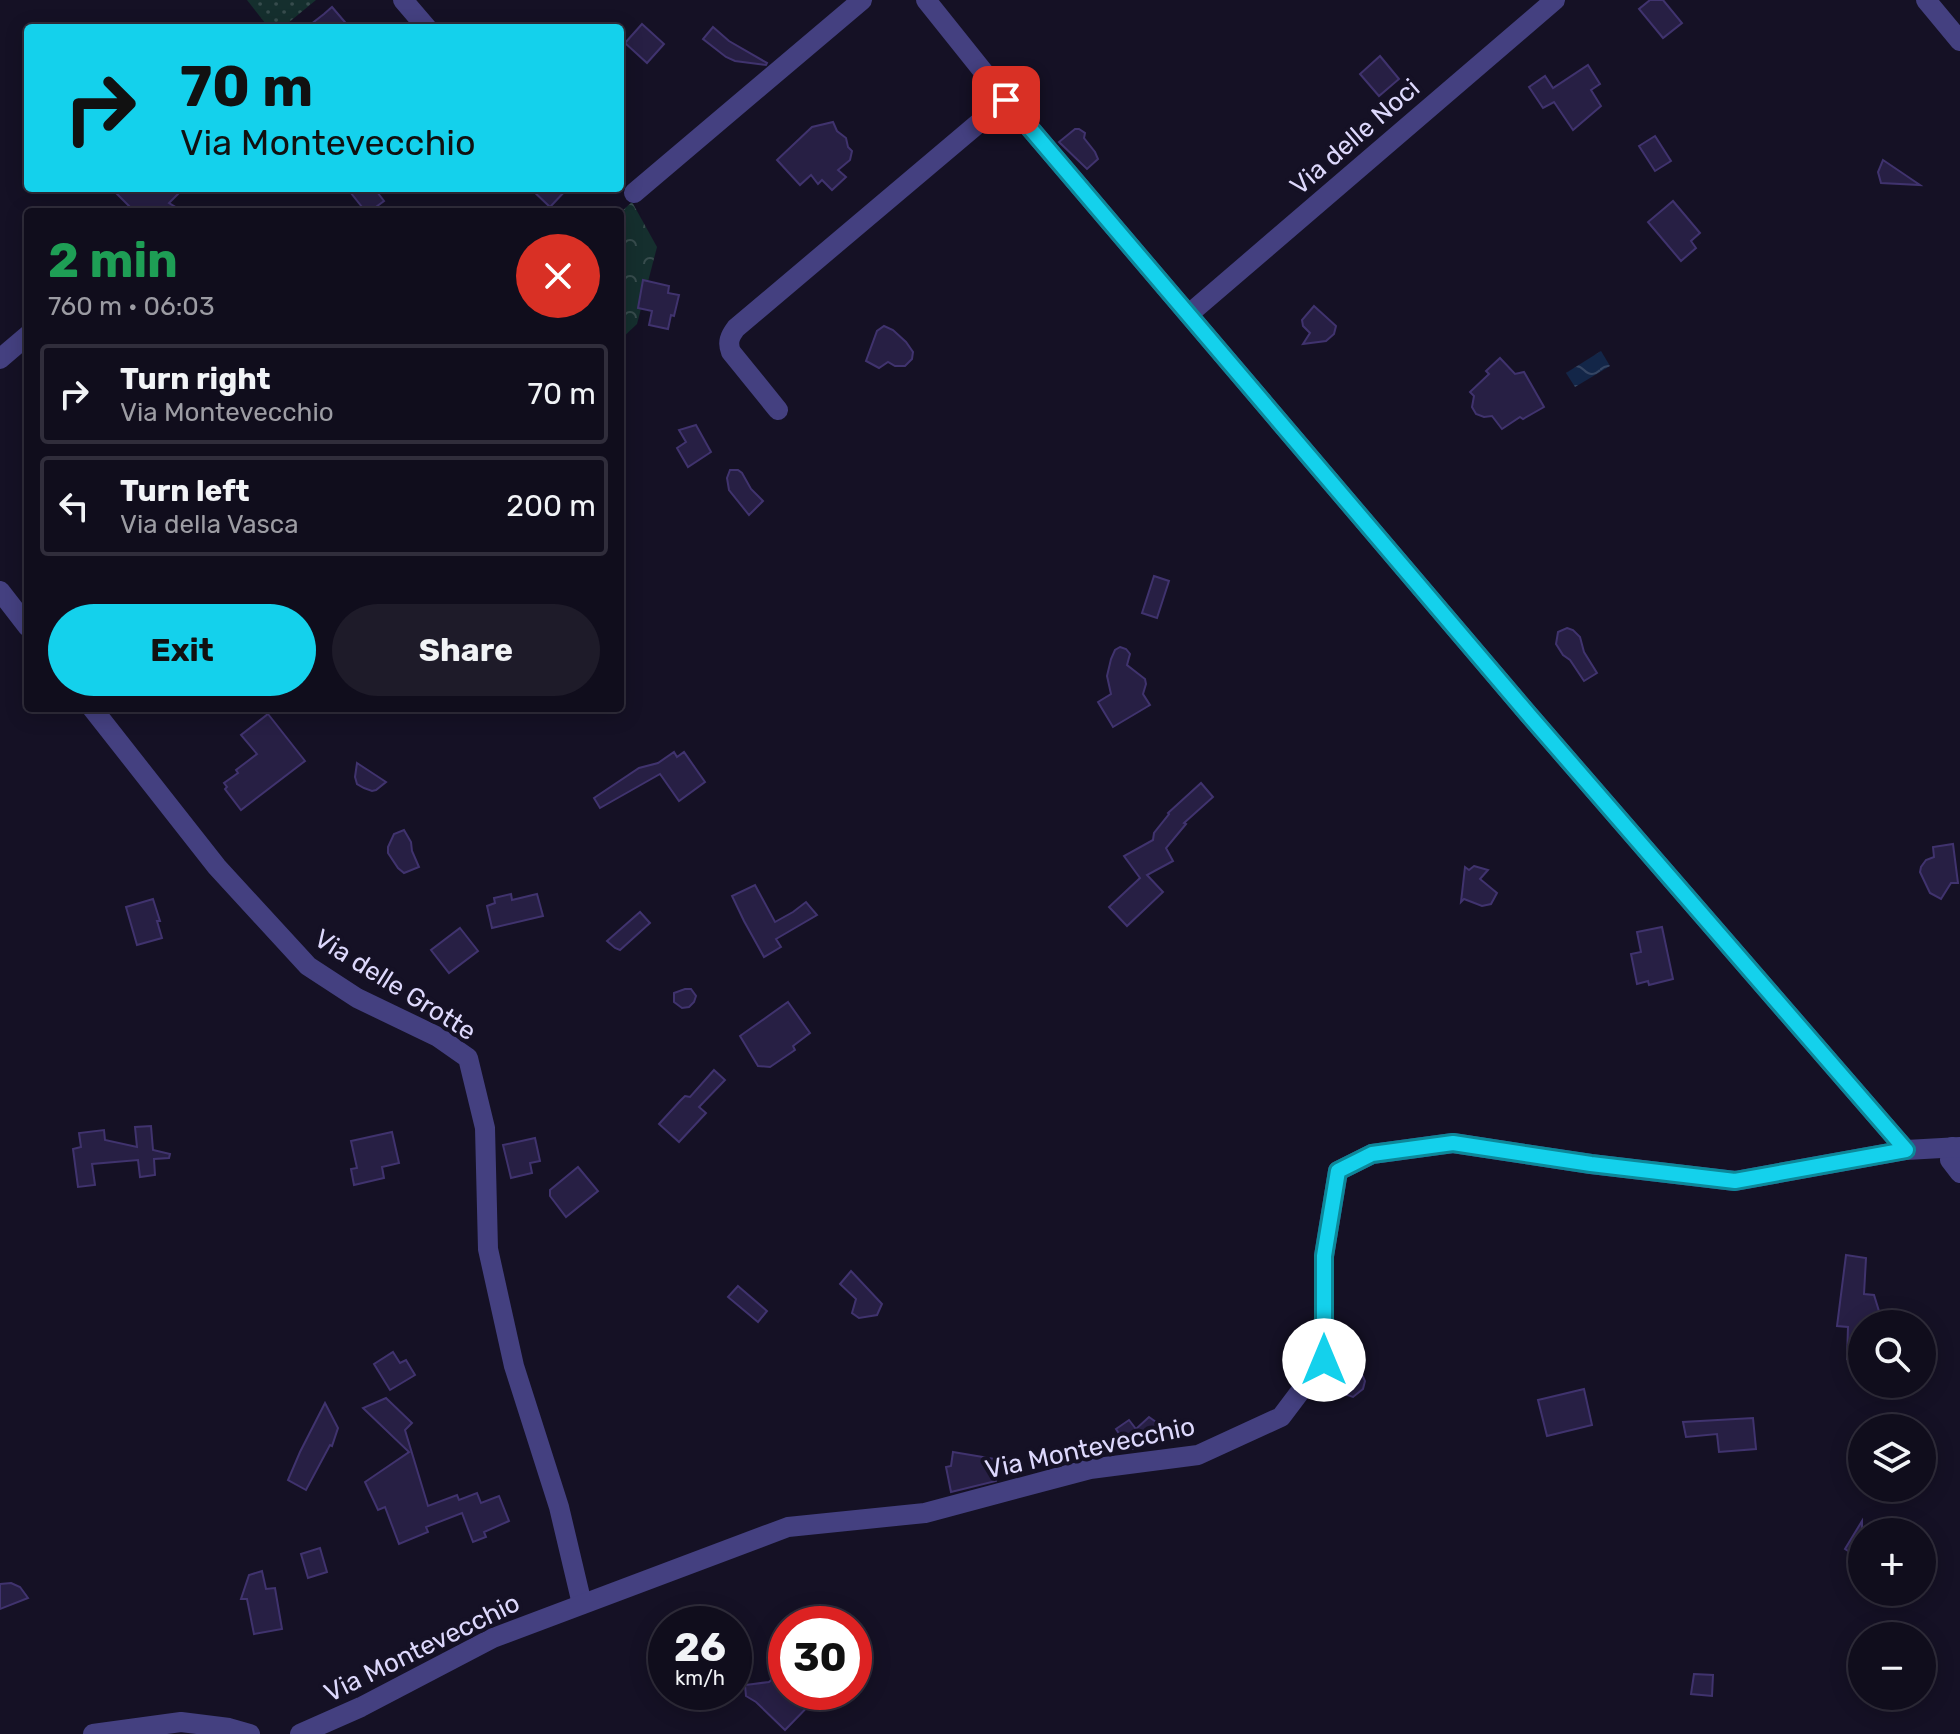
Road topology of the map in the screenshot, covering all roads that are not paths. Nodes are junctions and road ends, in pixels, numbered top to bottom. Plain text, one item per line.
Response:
1 (403, 0) edge
2 (862, 0) edge
3 (926, 0) edge
4 (1555, 0) edge
5 (1926, 0) edge
6 (424, 24) edge
7 (1960, 41) edge
8 (1006, 100) junction
9 (634, 193) dead end
10 (1189, 314) junction
11 (24, 338) edge
12 (0, 359) edge
13 (778, 410) dead end
14 (0, 591) edge
15 (24, 622) edge
16 (95, 712) edge
17 (1956, 1147) edge
18 (1906, 1150) junction
19 (1960, 1173) edge
20 (582, 1604) junction
21 (93, 1734) edge
22 (250, 1734) edge
23 (300, 1734) edge

1 - 6 street
2 - 9 street
3 - 8 street
4 - 10 street, Via delle Noci
5 - 7 street
8 - 10 street
8 - 13 street
10 - 18 street
11 - 12 street
14 - 15 street
16 - 20 street, Via delle Grotte
17 - 18 street
17 - 19 street
18 - 20 street, Via Montevecchio
20 - 23 street, Via Montevecchio
21 - 22 street

